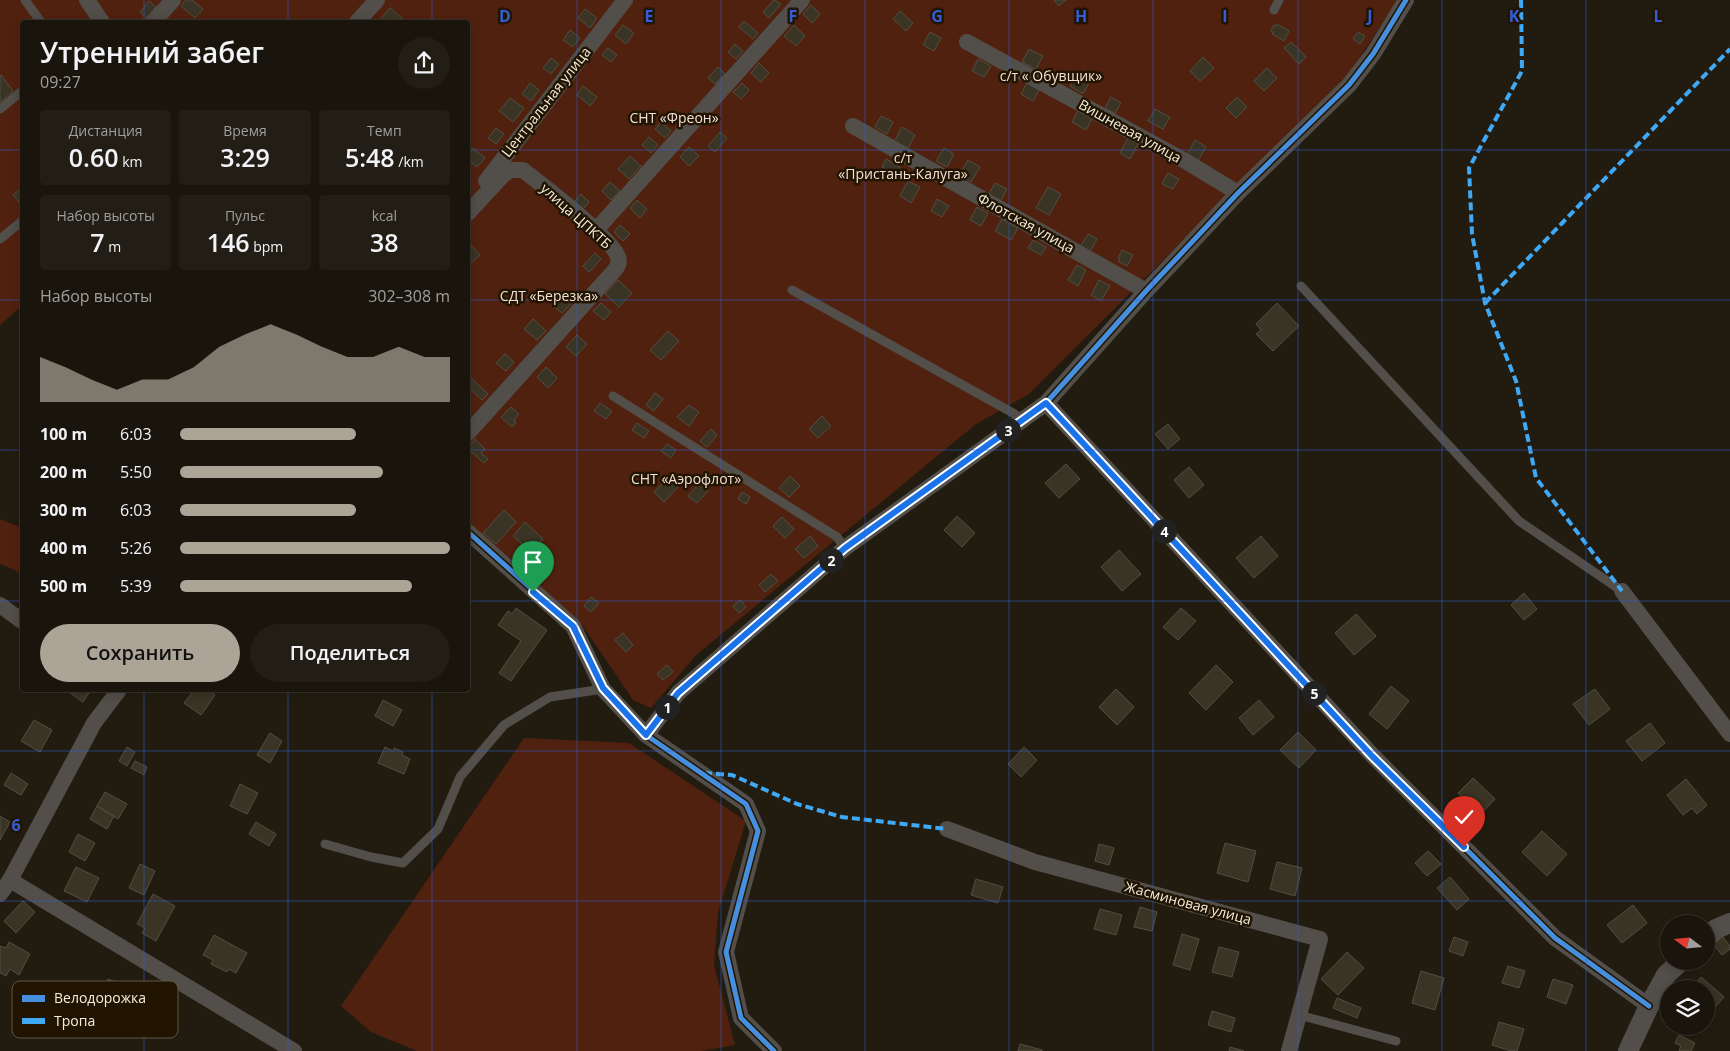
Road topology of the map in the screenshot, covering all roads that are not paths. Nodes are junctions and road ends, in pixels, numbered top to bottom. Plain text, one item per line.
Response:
1 (25, 0) edge
2 (88, 0) edge
3 (173, 0) edge
4 (377, 0) edge
5 (625, 0) edge
6 (802, 0) edge
7 (1279, 0) edge
8 (1406, 0) edge
9 (1274, 10) dead end
10 (40, 20) edge
11 (101, 20) edge
12 (155, 20) edge
13 (359, 20) edge
14 (967, 42) dead end
15 (20, 93) edge
16 (0, 109) edge
17 (854, 126) dead end
18 (1238, 193) junction
19 (470, 202) edge
20 (470, 211) edge
21 (20, 224) edge
22 (596, 230) junction
23 (0, 239) edge
24 (1302, 286) dead end
25 (792, 290) dead end
26 (1146, 291) junction
27 (613, 396) dead end
28 (1046, 403) junction
29 (1022, 420) junction
30 (470, 431) edge
31 (470, 534) edge
32 (845, 548) junction
33 (1622, 591) joint
34 (0, 605) edge
35 (20, 620) edge
36 (603, 688) junction
37 (117, 692) edge
38 (1730, 734) edge
39 (646, 735) junction
40 (947, 829) dead end
41 (325, 844) dead end
42 (10, 880) junction
43 (0, 894) edge
44 (1730, 923) edge
45 (1715, 930) edge
46 (1671, 970) edge
47 (178, 981) edge
48 (178, 981) edge
49 (1649, 1006) junction
50 (1299, 1014) junction
51 (1396, 1041) dead end
52 (294, 1051) edge
53 (774, 1051) edge
54 (1290, 1051) edge
55 (1628, 1051) edge

1 - 10 lane
2 - 11 street
3 - 12 street
4 - 13 street
5 - 19 street, Центральная улица
6 - 22 street
7 - 9 lane
8 - 18 street
14 - 18 street, Вишневая улица
15 - 16 lane
17 - 26 street, Флотская улица
18 - 26 street
20 - 22 street, улица ЦПКТБ
21 - 23 lane
22 - 30 street, улица ЦПКТБ
24 - 33 lane
25 - 29 lane
26 - 28 street
27 - 32 lane
28 - 29 street
28 - 49 street
29 - 32 street
31 - 36 street
32 - 39 street
33 - 38 street
34 - 35 street
36 - 39 street
36 - 41 lane
37 - 42 street
39 - 53 street
40 - 50 street, Жасминовая улица
42 - 43 street
42 - 48 street
44 - 45 street
46 - 49 street
47 - 52 street
49 - 55 street
50 - 51 lane
50 - 54 street, Жасминовая улица

